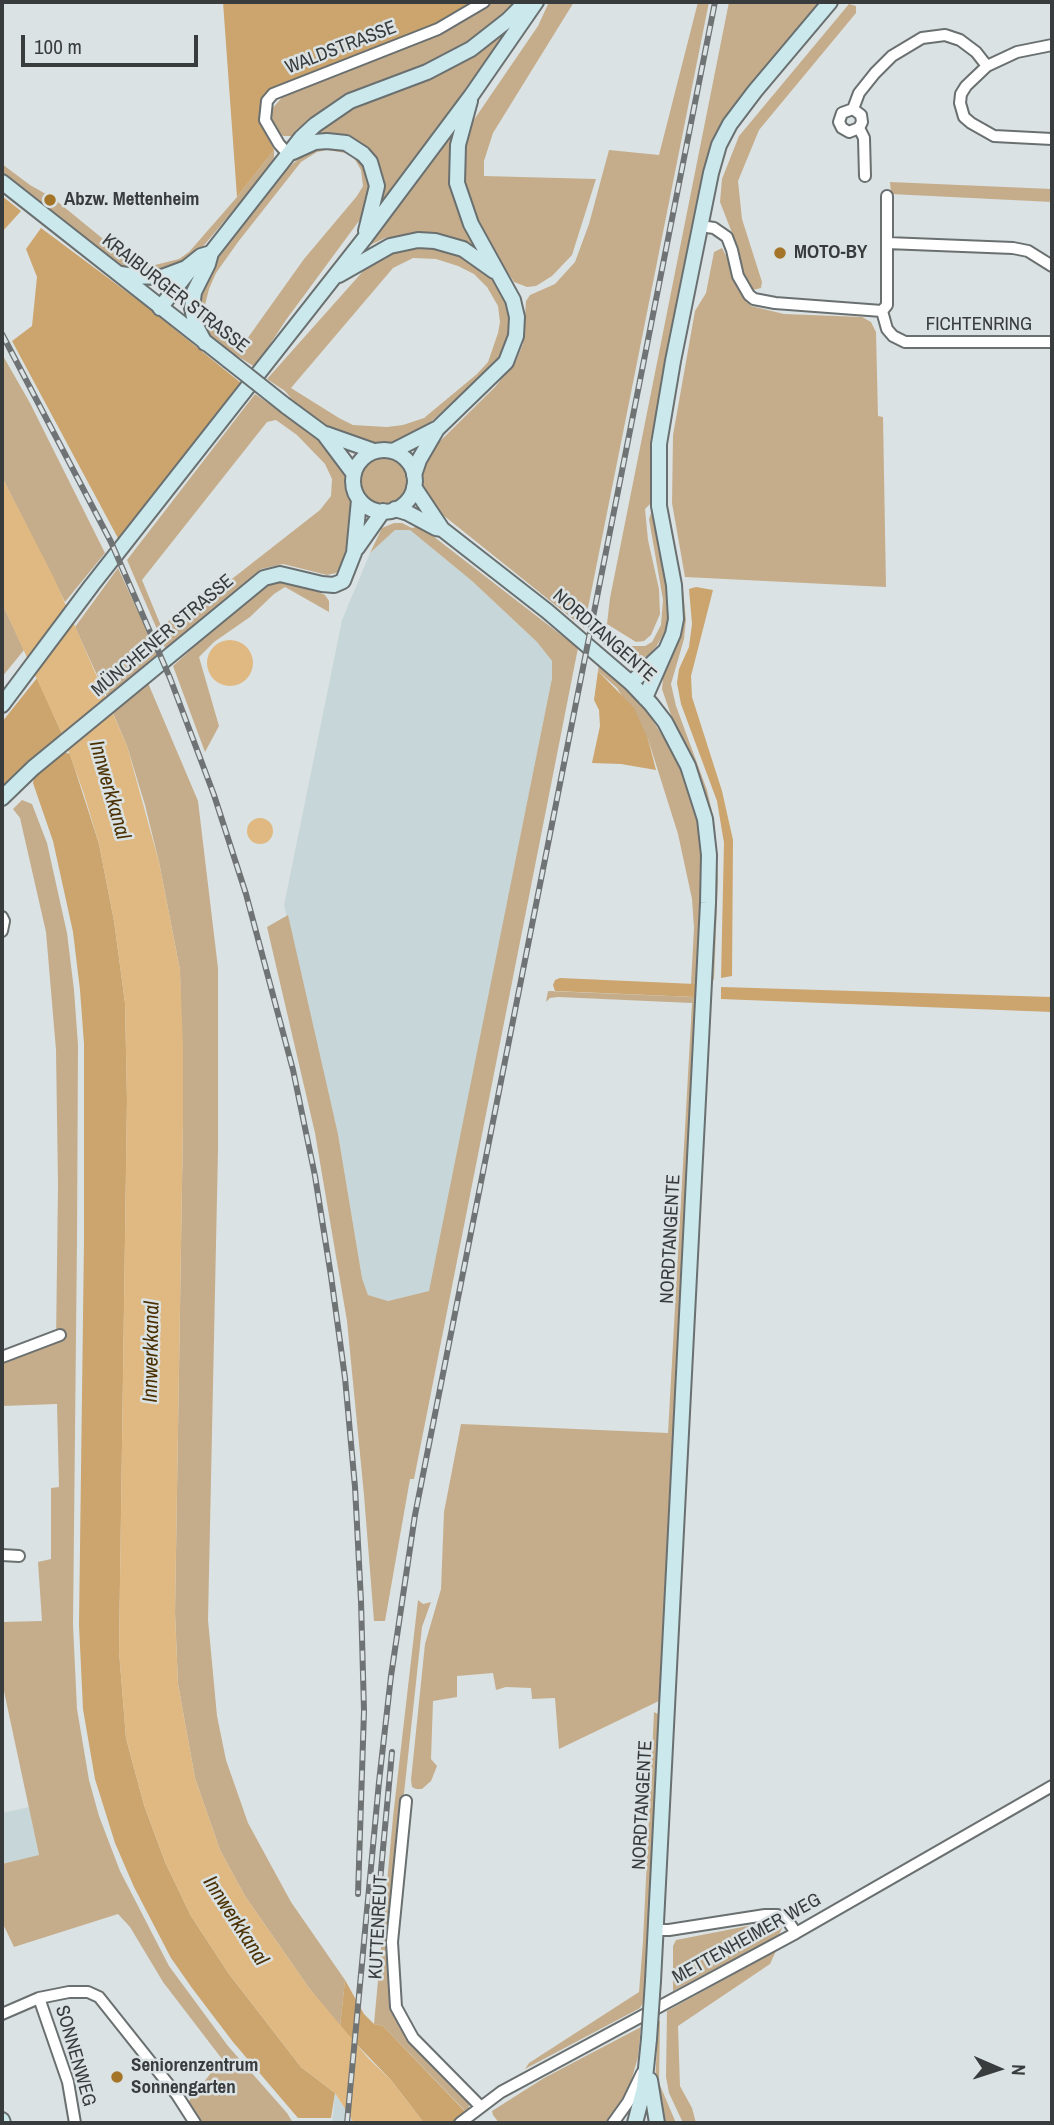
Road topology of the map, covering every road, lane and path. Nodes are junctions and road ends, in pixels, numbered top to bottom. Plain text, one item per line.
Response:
1 (484, 2) edge
2 (526, 2) edge
3 (536, 2) edge
4 (830, 2) edge
5 (1052, 45) edge
6 (987, 65) junction
7 (471, 96) junction
8 (853, 109) junction
9 (859, 128) junction
10 (1052, 139) edge
11 (288, 154) junction
12 (865, 176) dead end
13 (2, 182) edge
14 (887, 196) dead end
15 (700, 226) junction
16 (364, 239) junction
17 (887, 243) junction
18 (206, 255) junction
19 (1052, 266) edge
20 (117, 272) junction
21 (334, 278) junction
22 (503, 279) junction
23 (194, 292) junction
24 (882, 311) junction
25 (165, 312) junction
26 (1052, 342) edge
27 (205, 343) junction
28 (437, 429) junction
29 (324, 435) junction
30 (374, 451) junction
31 (393, 451) junction
32 (354, 474) junction
33 (414, 481) junction
34 (359, 500) junction
35 (389, 510) junction
36 (442, 529) junction
37 (354, 553) junction
38 (664, 652) junction
39 (631, 683) junction
40 (645, 698) junction
41 (5, 701) edge
42 (2, 798) edge
43 (2, 916) edge
44 (2, 930) edge
45 (60, 1335) dead end
46 (2, 1357) edge
47 (2, 1555) edge
48 (19, 1556) dead end
49 (1052, 1786) edge
50 (406, 1801) dead end
51 (656, 1930) junction
52 (796, 1933) junction
53 (39, 1998) junction
54 (2, 2014) edge
55 (648, 2060) junction
56 (481, 2107) junction
57 (75, 2123) edge
58 (195, 2123) edge
59 (460, 2123) edge
60 (613, 2123) edge
61 (635, 2123) edge
62 (657, 2123) edge

1 - 11 street, WALDSTRASSE
2 - 11 main road
3 - 7 main road
4 - 15 main road
5 - 6 street
6 - 8 street
6 - 10 street
7 - 16 main road
7 - 22 main road
8 - 9 street
8 - 9 street
9 - 12 street
11 - 16 main road
11 - 18 main road
13 - 20 main road, KRAIBURGER STRASSE
14 - 17 street
15 - 24 street
15 - 38 main road
16 - 21 main road
17 - 19 street
17 - 24 street
18 - 20 main road
18 - 23 main road
18 - 25 main road
20 - 25 main road, KRAIBURGER STRASSE
21 - 22 main road
21 - 41 main road
22 - 28 main road
23 - 25 main road
23 - 27 main road
24 - 26 street, FICHTENRING
25 - 27 main road, KRAIBURGER STRASSE
27 - 29 main road, KRAIBURGER STRASSE, bridge
28 - 31 main road
28 - 33 main road
29 - 30 main road, KRAIBURGER STRASSE
29 - 32 main road, KRAIBURGER STRASSE
30 - 31 main road
30 - 32 main road
31 - 33 main road
32 - 34 main road
33 - 35 main road
33 - 36 main road, NORDTANGENTE
34 - 35 main road
34 - 37 main road, MÜNCHENER STRASSE
35 - 36 main road, NORDTANGENTE
35 - 37 main road, MÜNCHENER STRASSE
36 - 39 main road, NORDTANGENTE
37 - 42 main road, MÜNCHENER STRASSE
38 - 39 main road
38 - 40 main road
39 - 40 main road, NORDTANGENTE
40 - 51 main road, NORDTANGENTE
43 - 44 street
45 - 46 street
47 - 48 street
49 - 52 street, METTENHEIMER WEG
50 - 56 street, KUTTENREUT
51 - 52 street
51 - 55 main road, NORDTANGENTE, bridge
52 - 56 street, METTENHEIMER WEG
53 - 54 street
53 - 57 street, SONNENWEG
53 - 58 street
55 - 60 street
55 - 61 main road, NORDTANGENTE
55 - 62 main road, NORDTANGENTE
56 - 59 street, METTENHEIMER WEG

